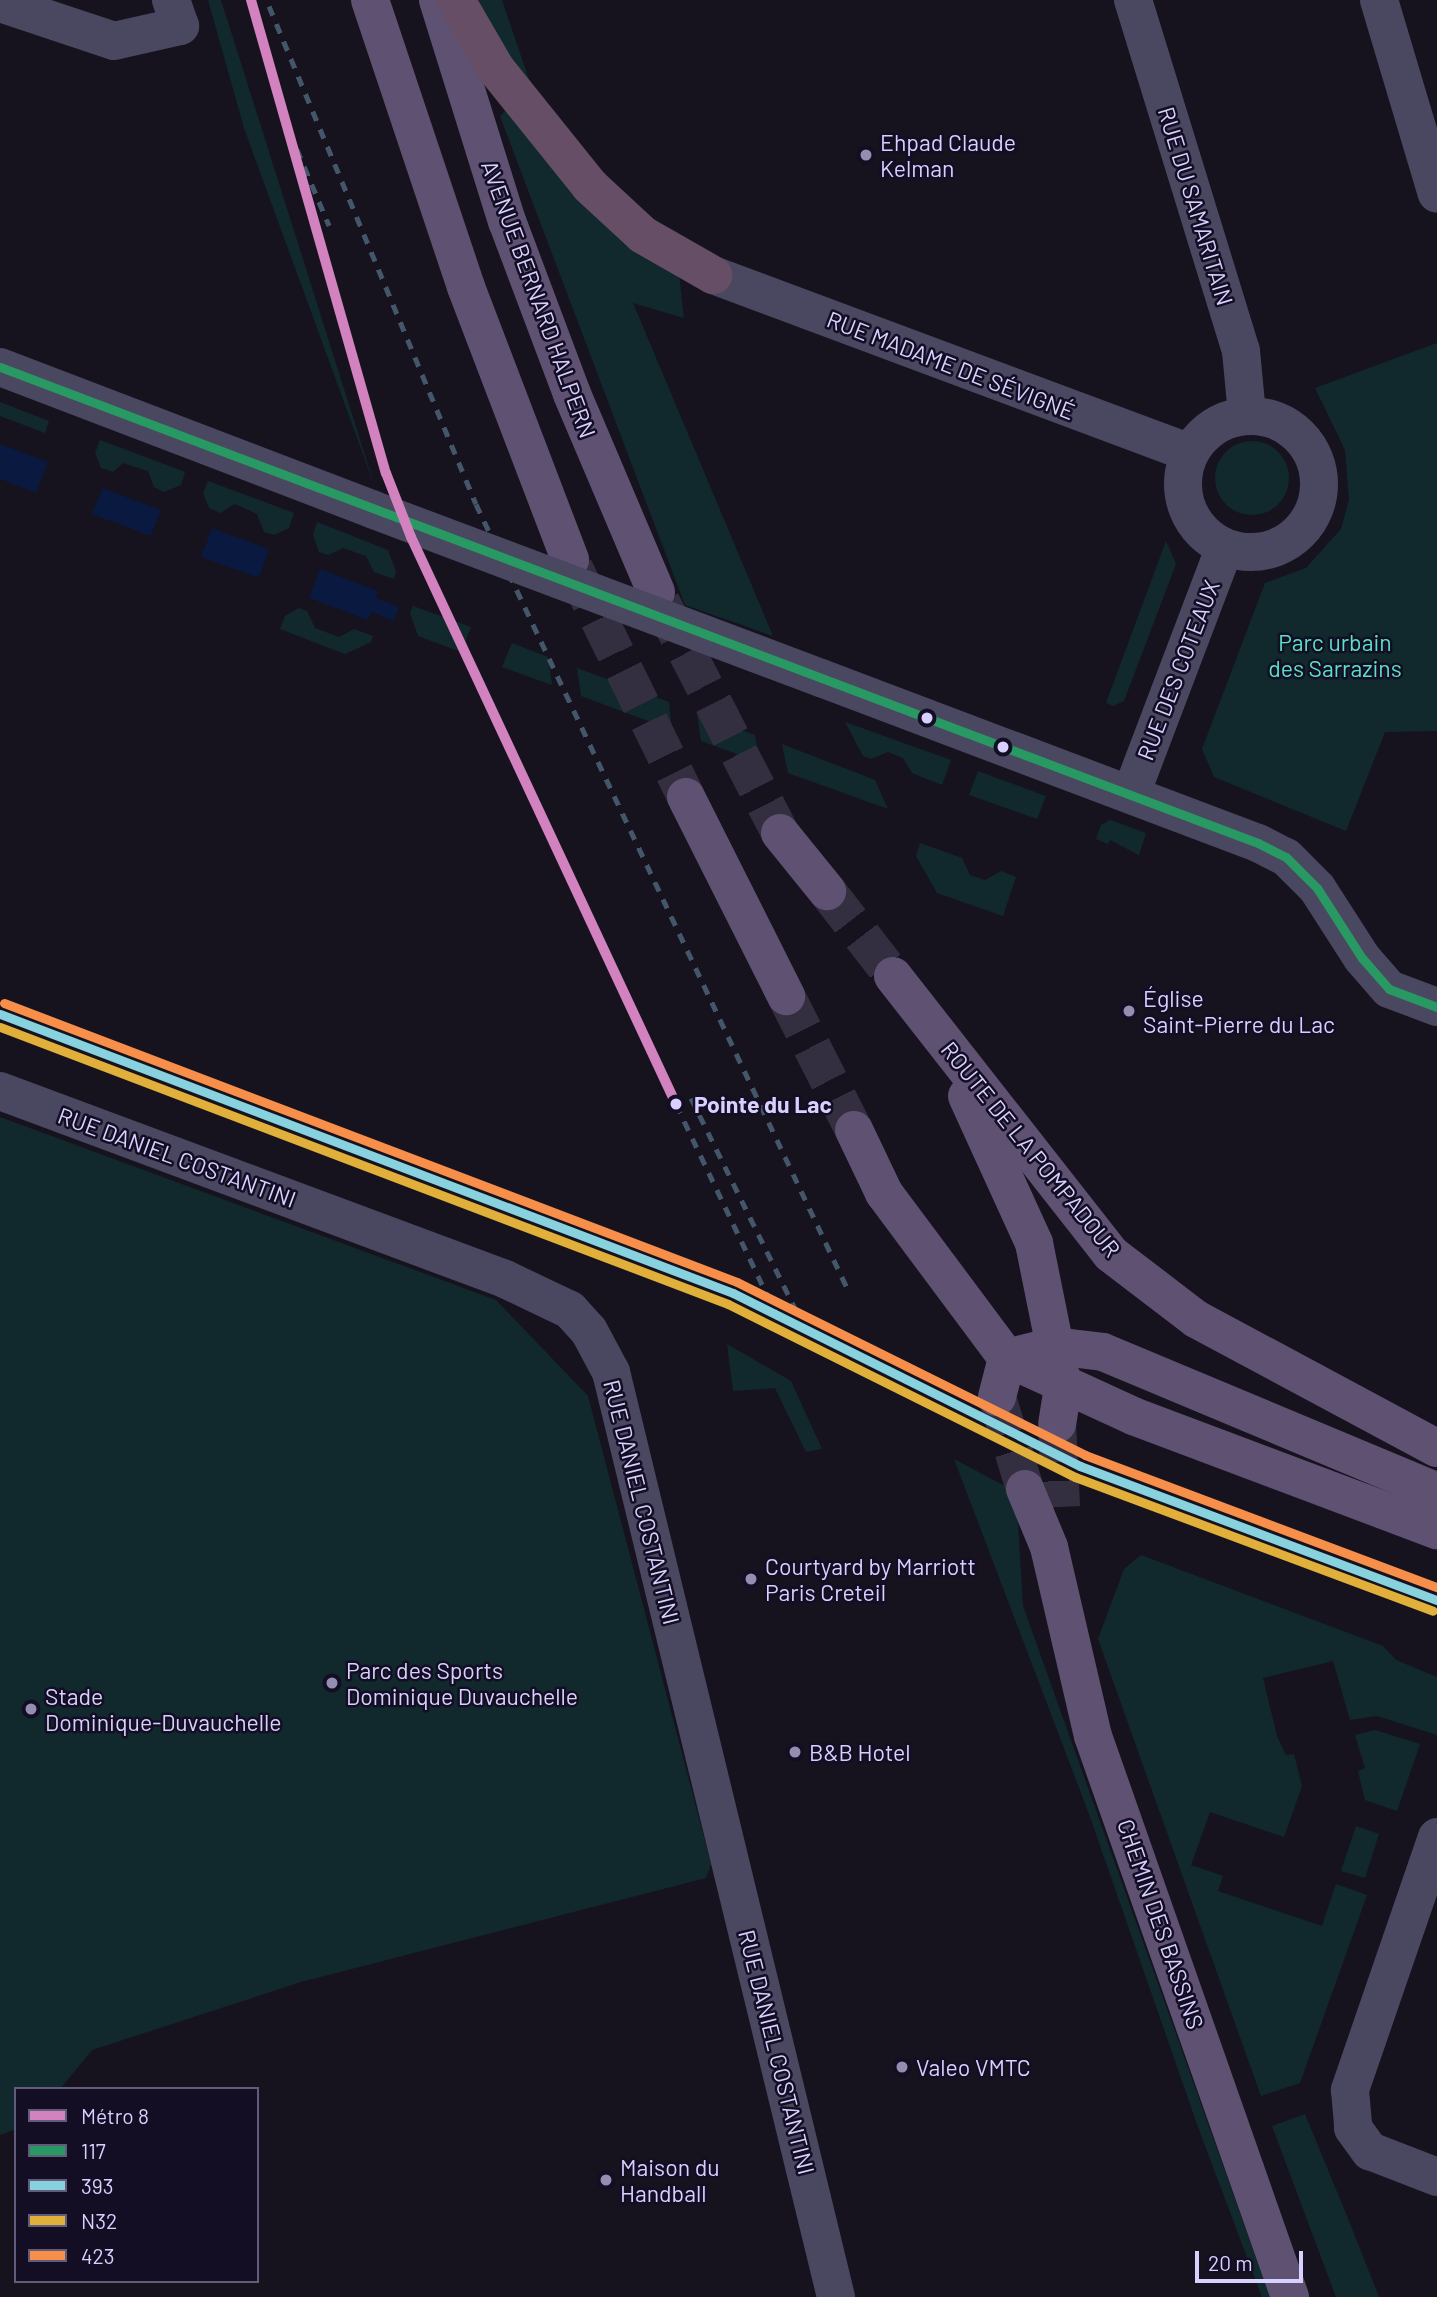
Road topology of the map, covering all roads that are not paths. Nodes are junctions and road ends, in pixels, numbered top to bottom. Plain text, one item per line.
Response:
1 (171, 0) edge
2 (370, 0) edge
3 (438, 0) edge
4 (456, 0) edge
5 (1133, 0) edge
6 (1378, 0) edge
7 (0, 3) edge
8 (1437, 194) edge
9 (713, 275) joint
10 (0, 367) edge
11 (1247, 415) junction
12 (1189, 453) junction
13 (1225, 547) junction
14 (570, 560) tunnel mouth
15 (656, 592) tunnel mouth
16 (1130, 794) junction
17 (686, 797) tunnel mouth
18 (780, 834) tunnel mouth
19 (827, 891) tunnel mouth
20 (893, 976) tunnel mouth
21 (786, 996) tunnel mouth
22 (1437, 1007) edge
23 (936, 1031) junction
24 (0, 1091) edge
25 (854, 1130) tunnel mouth
26 (1054, 1346) junction
27 (1006, 1358) junction
28 (1063, 1387) junction
29 (997, 1397) tunnel mouth
30 (1057, 1424) tunnel mouth
31 (1437, 1448) edge
32 (1025, 1489) tunnel mouth
33 (1437, 1492) edge
34 (1061, 1507) tunnel mouth
35 (1437, 1530) edge
36 (1049, 1547) junction
37 (1437, 1837) edge
38 (1437, 2177) edge
39 (836, 2297) edge
40 (1290, 2297) edge

1 - 7 street
2 - 14 main road
3 - 15 main road, AVENUE BERNARD HALPERN
4 - 9 highway
5 - 11 street, RUE DU SAMARITAIN
6 - 8 street
9 - 12 street, RUE MADAME DE SÉVIGNÉ
10 - 16 street, bridge
11 - 12 street
11 - 13 street
12 - 13 street
13 - 16 street, RUE DES COTEAUX
16 - 22 street
17 - 21 main road
18 - 19 main road
20 - 23 main road
23 - 26 main road, ROUTE DE LA POMPADOUR
23 - 31 main road, ROUTE DE LA POMPADOUR
24 - 39 street, RUE DANIEL COSTANTINI
25 - 27 main road
26 - 27 main road
26 - 28 main road, ROUTE DE LA POMPADOUR
26 - 33 main road
27 - 28 main road
27 - 29 main road
28 - 30 main road
28 - 35 main road
32 - 36 main road, CHEMIN DES BASSINS
34 - 36 main road, CHEMIN DES BASSINS
36 - 40 main road, CHEMIN DES BASSINS
37 - 38 street

